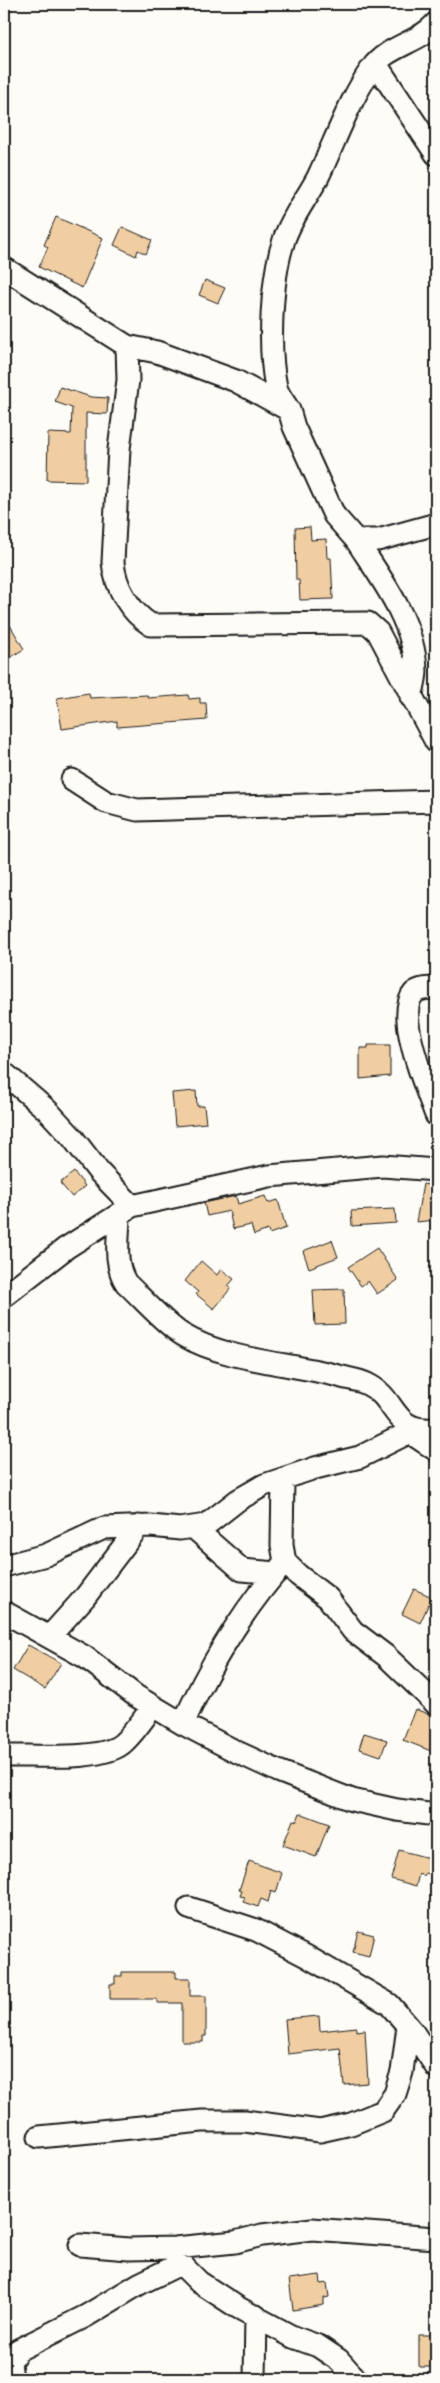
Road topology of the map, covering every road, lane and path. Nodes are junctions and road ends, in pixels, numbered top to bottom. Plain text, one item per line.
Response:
1 (436, 23) edge
2 (376, 64) junction
3 (436, 154) edge
4 (4, 268) edge
5 (127, 346) junction
6 (289, 410) junction
7 (436, 524) edge
8 (356, 540) junction
9 (411, 697) junction
10 (436, 742) edge
11 (72, 780) dead end
12 (436, 801) edge
13 (436, 988) edge
14 (4, 1073) edge
15 (436, 1115) edge
16 (436, 1170) edge
17 (125, 1210) junction
18 (4, 1296) edge
19 (421, 1430) edge
20 (436, 1450) edge
21 (283, 1479) junction
22 (139, 1526) junction
23 (193, 1527) junction
24 (4, 1566) edge
25 (280, 1568) junction
26 (4, 1612) edge
27 (50, 1636) junction
28 (436, 1704) edge
29 (153, 1706) junction
30 (183, 1724) junction
31 (4, 1756) edge
32 (436, 1815) edge
33 (189, 1908) dead end
34 (408, 2026) junction
35 (436, 2067) edge
36 (39, 2137) dead end
37 (436, 2238) edge
38 (80, 2245) dead end
39 (178, 2256) junction
40 (256, 2316) junction
41 (12, 2379) edge
42 (256, 2379) edge
43 (356, 2379) edge

1 - 2 street
2 - 3 street
2 - 6 street
4 - 5 street
5 - 6 street
5 - 9 street
6 - 8 street
7 - 8 street
8 - 9 street
9 - 10 street
11 - 12 street
13 - 15 street
14 - 17 street
16 - 17 street
17 - 18 street
17 - 19 street
19 - 20 street
19 - 21 street
21 - 23 street
21 - 25 street
22 - 23 street
22 - 24 street
22 - 27 street
23 - 25 street
25 - 28 street
25 - 30 street
26 - 27 street
27 - 29 street
29 - 30 street
29 - 31 street
30 - 32 street
33 - 34 street
34 - 35 street
34 - 36 street
37 - 39 street
38 - 39 street
39 - 40 street
39 - 41 street
40 - 42 street
40 - 43 street

